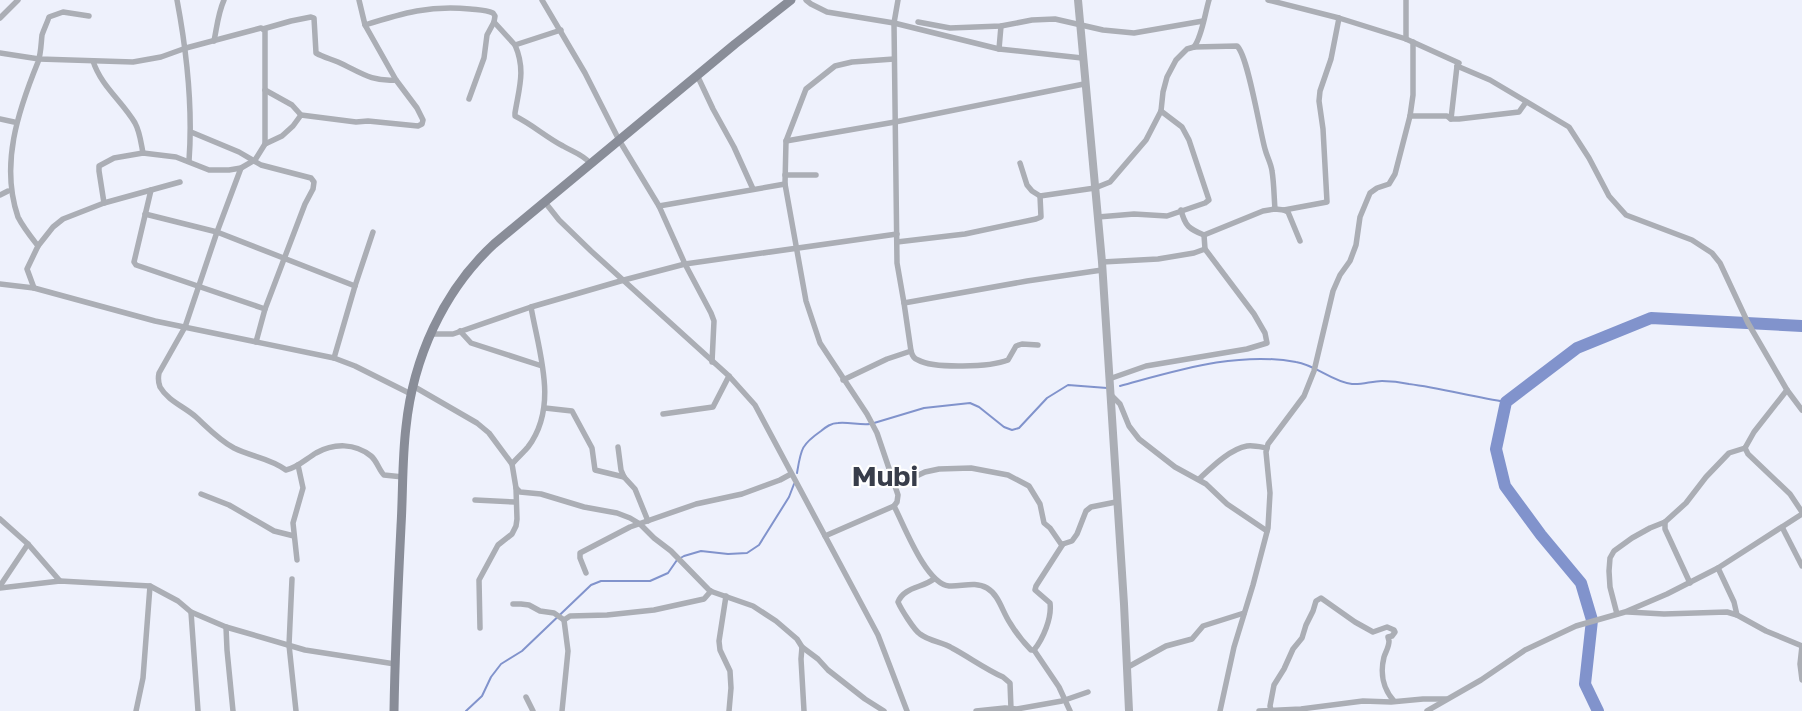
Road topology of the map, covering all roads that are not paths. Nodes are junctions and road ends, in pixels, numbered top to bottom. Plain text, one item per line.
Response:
1 (18, 0) edge
2 (177, 0) edge
3 (224, 0) edge
4 (359, 0) edge
5 (542, 0) edge
6 (791, 0) edge
7 (806, 0) edge
8 (898, 0) edge
9 (1078, 0) edge
10 (1208, 0) edge
11 (1268, 0) edge
12 (1406, 0) edge
13 (89, 16) dead end
14 (0, 18) edge
15 (1339, 18) junction
16 (1203, 21) junction
17 (494, 22) junction
18 (918, 22) dead end
19 (894, 23) junction
20 (1080, 24) junction
21 (365, 25) junction
22 (1001, 26) junction
23 (264, 29) junction
24 (561, 30) junction
25 (1406, 39) junction
26 (214, 41) junction
27 (1413, 42) junction
28 (515, 45) junction
29 (1194, 47) junction
30 (186, 48) junction
31 (998, 49) junction
32 (0, 53) edge
33 (894, 58) junction
34 (1082, 58) junction
35 (39, 59) junction
36 (93, 61) junction
37 (1457, 66) junction
38 (697, 75) junction
39 (396, 80) junction
40 (1084, 84) junction
41 (265, 90) junction
42 (469, 100) dead end
43 (1526, 102) junction
44 (1161, 111) junction
45 (301, 115) junction
46 (1410, 116) junction
47 (0, 119) edge
48 (1451, 119) junction
49 (14, 122) junction
50 (895, 122) junction
51 (191, 132) junction
52 (619, 140) junction
53 (786, 141) junction
54 (265, 144) junction
55 (144, 153) junction
56 (255, 160) junction
57 (189, 161) junction
58 (590, 163) junction
59 (1020, 163) dead end
60 (241, 168) junction
61 (816, 175) dead end
62 (785, 176) junction
63 (180, 182) dead end
64 (785, 184) junction
65 (1095, 188) junction
66 (753, 189) junction
67 (151, 190) junction
68 (8, 191) junction
69 (0, 195) edge
70 (1040, 196) junction
71 (544, 201) junction
72 (104, 203) junction
73 (659, 206) junction
74 (1275, 209) junction
75 (1181, 210) junction
76 (1284, 210) junction
77 (146, 214) junction
78 (1098, 217) junction
79 (217, 232) junction
80 (373, 232) dead end
81 (897, 234) junction
82 (1204, 235) junction
83 (1300, 241) dead end
84 (897, 242) junction
85 (38, 246) junction
86 (797, 248) junction
87 (1205, 249) junction
88 (284, 257) junction
89 (685, 264) junction
90 (1102, 266) junction
91 (0, 278) edge
92 (624, 280) junction
93 (3, 284) edge
94 (198, 286) junction
95 (355, 286) junction
96 (34, 288) junction
97 (904, 303) junction
98 (531, 307) junction
99 (265, 309) junction
100 (185, 327) junction
101 (460, 331) junction
102 (431, 334) junction
103 (256, 342) junction
104 (1038, 344) dead end
105 (910, 351) junction
106 (334, 358) junction
107 (712, 362) junction
108 (542, 366) junction
109 (729, 376) junction
110 (843, 380) junction
111 (1109, 380) junction
112 (412, 390) junction
113 (1786, 390) junction
114 (1110, 394) junction
115 (545, 408) junction
116 (1802, 410) edge
117 (663, 414) dead end
118 (618, 447) dead end
119 (1267, 448) junction
120 (1745, 448) junction
121 (512, 464) junction
122 (298, 465) junction
123 (791, 474) junction
124 (403, 477) junction
125 (624, 477) junction
126 (1198, 479) junction
127 (895, 486) junction
128 (516, 488) junction
129 (201, 494) dead end
130 (475, 500) dead end
131 (515, 502) junction
132 (1116, 502) junction
133 (894, 506) junction
134 (1802, 513) edge
135 (0, 519) edge
136 (648, 521) junction
137 (1666, 522) junction
138 (640, 524) junction
139 (1782, 527) junction
140 (1267, 531) junction
141 (294, 536) junction
142 (825, 536) junction
143 (28, 544) junction
144 (1063, 544) junction
145 (297, 560) dead end
146 (1802, 566) edge
147 (1718, 568) junction
148 (586, 574) dead end
149 (292, 579) dead end
150 (934, 579) junction
151 (60, 581) junction
152 (1690, 582) junction
153 (150, 586) junction
154 (0, 587) edge
155 (711, 591) junction
156 (726, 596) junction
157 (513, 604) dead end
158 (190, 612) junction
159 (1625, 612) junction
160 (1244, 613) junction
161 (1617, 614) junction
162 (1736, 615) junction
163 (563, 620) junction
164 (226, 627) junction
165 (480, 628) dead end
166 (289, 645) junction
167 (1802, 646) edge
168 (802, 647) junction
169 (1034, 650) junction
170 (395, 664) junction
171 (1128, 667) junction
172 (1802, 680) edge
173 (1088, 692) dead end
174 (526, 697) dead end
175 (1066, 699) junction
176 (1448, 700) junction
177 (1394, 701) junction
178 (1011, 709) junction
179 (904, 710) edge
180 (1271, 710) edge
181 (136, 711) edge
182 (198, 711) edge
183 (233, 711) edge
184 (296, 711) edge
185 (394, 711) edge
186 (533, 711) edge
187 (562, 711) edge
188 (729, 711) edge
189 (804, 711) edge
190 (884, 711) edge
191 (976, 711) edge
192 (1070, 711) edge
193 (1129, 711) edge
194 (1220, 711) edge
195 (1259, 711) edge
196 (1428, 711) edge

1 - 14 street
2 - 30 street
3 - 26 street
4 - 21 street
5 - 24 street
6 - 38 main road
7 - 19 street
8 - 19 street
9 - 20 street
10 - 16 street
11 - 15 street
12 - 25 street
13 - 35 street
15 - 25 street
15 - 76 street
16 - 20 street
16 - 29 street
17 - 21 street
17 - 28 street
17 - 42 street
18 - 22 street
19 - 31 street
19 - 33 street
20 - 22 street
20 - 34 street
21 - 39 street
22 - 31 street
23 - 26 street
23 - 39 street
23 - 41 street
24 - 28 street
24 - 52 street
25 - 27 street
26 - 30 street
27 - 37 street
27 - 46 street
28 - 58 street
29 - 44 street
29 - 74 street
30 - 36 street
30 - 51 street
31 - 34 street
32 - 35 street
33 - 50 street
33 - 53 street
34 - 40 street
35 - 36 street
35 - 49 street
36 - 55 street
37 - 43 street
37 - 48 street
38 - 52 main road
38 - 66 street
39 - 45 street
40 - 50 street
40 - 65 street
41 - 45 street
41 - 54 street
43 - 48 street
43 - 113 street
44 - 65 street
44 - 75 street
45 - 54 street
46 - 48 street
46 - 119 street
47 - 49 street
49 - 68 street
50 - 53 street
50 - 81 street
51 - 56 street
51 - 57 street
52 - 58 main road
52 - 73 street
53 - 62 street
54 - 56 street
55 - 57 street
55 - 72 street
56 - 60 street
56 - 88 street
57 - 60 street
58 - 71 main road
59 - 70 street
60 - 79 street
61 - 62 street
62 - 64 street
63 - 67 street
64 - 66 street
64 - 86 street
65 - 70 street
65 - 78 street
66 - 73 street
67 - 72 street
67 - 77 street
68 - 69 street
68 - 85 street
70 - 84 street
71 - 92 street
71 - 102 main road
72 - 85 street
73 - 89 street
74 - 76 street
74 - 82 street
75 - 78 street
75 - 82 street
76 - 83 street
77 - 79 street
77 - 94 street
78 - 90 street
79 - 88 street
79 - 94 street
80 - 95 street
81 - 84 street
81 - 86 street
82 - 87 street
84 - 97 street
85 - 96 street
86 - 89 street
86 - 110 street
87 - 90 street
87 - 111 street
88 - 95 street
88 - 99 street
89 - 92 street
89 - 107 street
90 - 97 street
90 - 111 street
91 - 93 street
92 - 98 street
92 - 107 street
93 - 96 street
94 - 99 street
94 - 100 street
95 - 106 street
96 - 100 street
97 - 105 street
98 - 101 street
98 - 108 street
99 - 103 street
100 - 103 street
100 - 122 street
101 - 102 street
101 - 108 street
102 - 112 main road
103 - 106 street
104 - 105 street
105 - 110 street
106 - 112 street
107 - 109 street
108 - 115 street
109 - 117 street
109 - 123 street
110 - 127 street
111 - 114 street
112 - 121 street
112 - 124 main road
113 - 116 street
113 - 120 street
114 - 126 street
114 - 132 street
115 - 121 street
115 - 125 street
118 - 125 street
119 - 126 street
119 - 140 street
120 - 134 street
120 - 137 street
121 - 128 street
122 - 124 street
122 - 141 street
123 - 136 street
123 - 142 street
124 - 170 main road
125 - 136 street
126 - 140 street
127 - 133 street
127 - 144 street
128 - 131 street
128 - 138 street
129 - 141 street
130 - 131 street
131 - 165 street
132 - 144 street
132 - 171 street
133 - 142 street
133 - 150 street
134 - 139 street
135 - 143 street
136 - 138 street
137 - 152 street
137 - 161 street
138 - 148 street
138 - 155 street
139 - 146 street
139 - 147 street
140 - 160 street
141 - 145 street
142 - 179 street
143 - 151 street
143 - 154 street
144 - 169 street
147 - 152 street
147 - 162 street
149 - 166 street
150 - 169 street
150 - 178 street
151 - 153 street
151 - 154 street
152 - 159 street
153 - 158 street
153 - 181 street
155 - 156 street
155 - 163 street
156 - 168 street
156 - 188 street
157 - 163 street
158 - 164 street
158 - 182 street
159 - 161 street
159 - 162 street
160 - 171 street
160 - 194 street
161 - 176 street
162 - 167 street
163 - 187 street
164 - 166 street
164 - 183 street
166 - 170 street
166 - 184 street
167 - 172 street
168 - 189 street
168 - 190 street
169 - 175 street
170 - 185 main road
171 - 193 street
173 - 175 street
174 - 186 street
175 - 178 street
175 - 192 street
176 - 177 street
176 - 196 street
177 - 180 street
177 - 180 street
178 - 191 street
180 - 195 street

